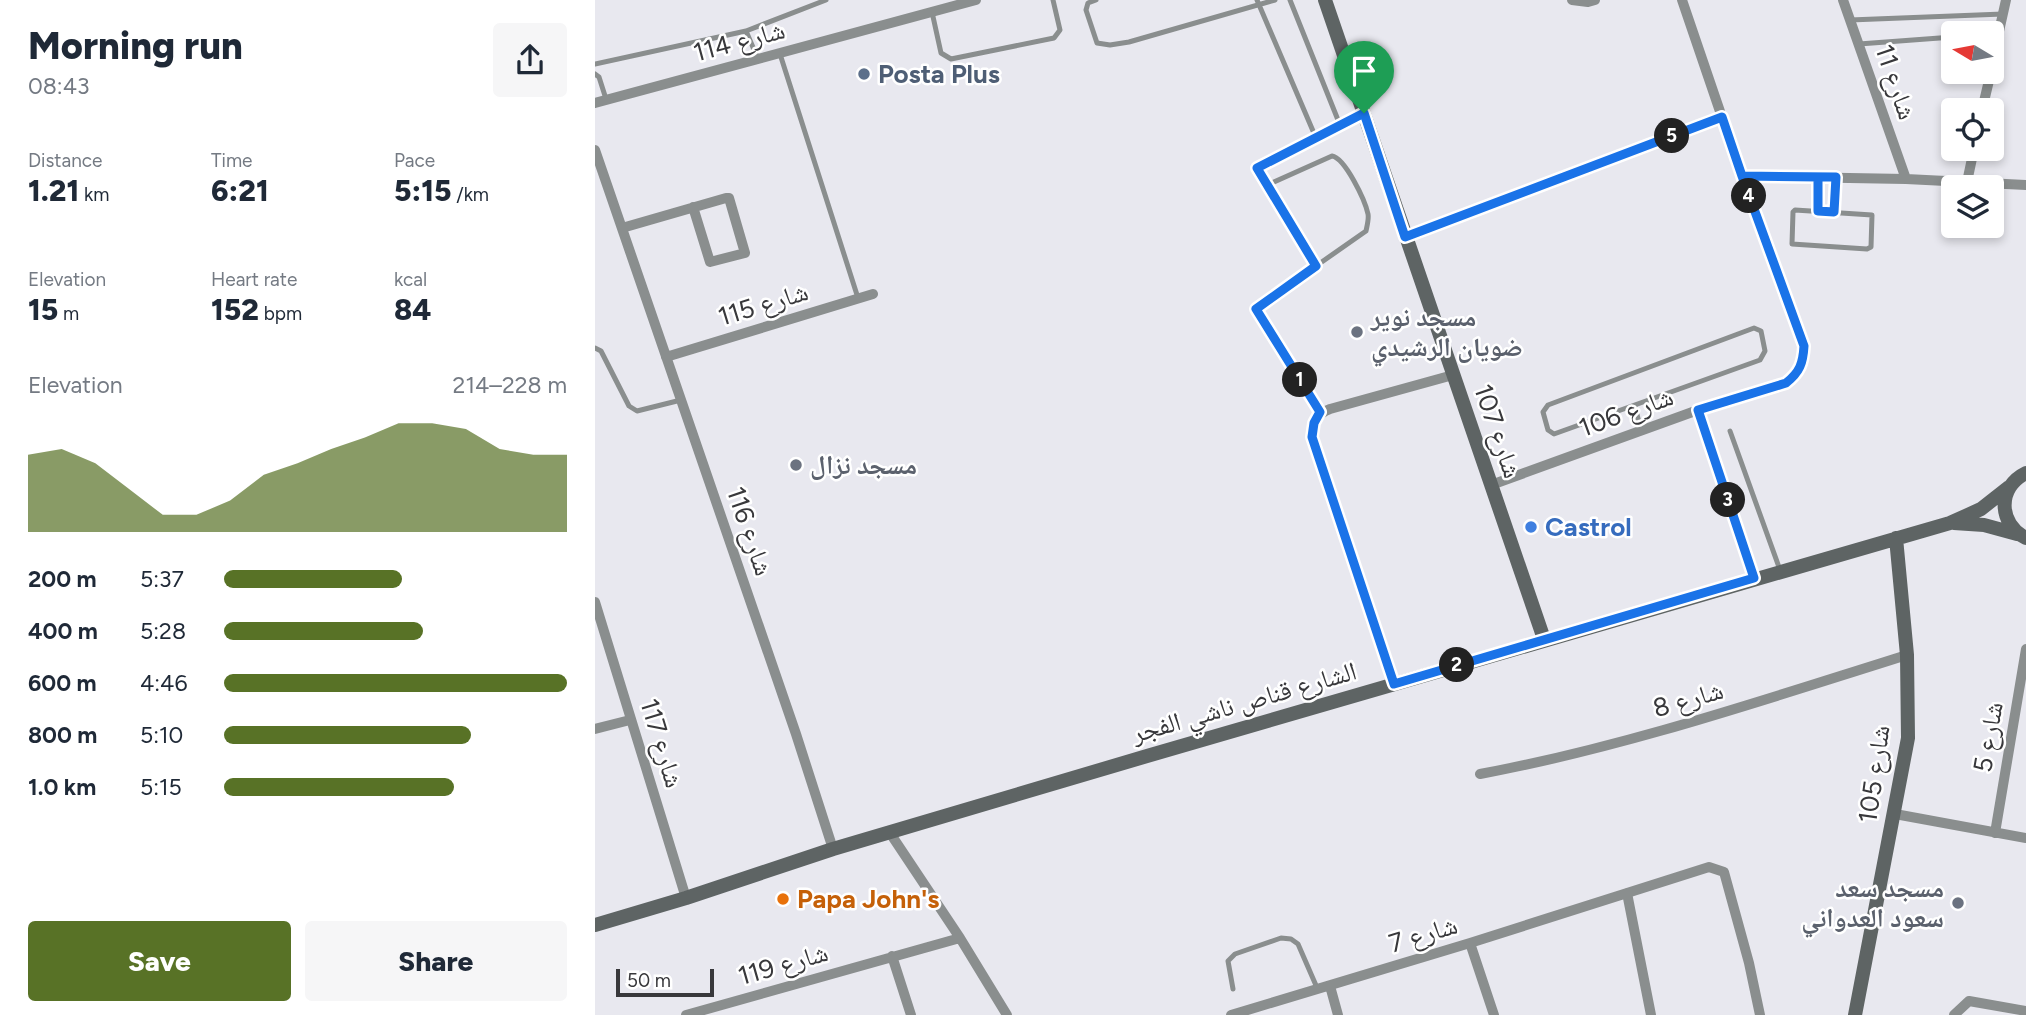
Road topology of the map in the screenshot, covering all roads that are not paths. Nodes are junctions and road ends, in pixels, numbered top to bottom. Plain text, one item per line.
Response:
1 (826, 0) edge
2 (976, 0) edge
3 (1053, 0) edge
4 (1096, 0) edge
5 (1275, 0) edge
6 (1290, 0) edge
7 (1325, 0) edge
8 (1572, 0) edge
9 (1595, 0) edge
10 (1682, 0) edge
11 (1843, 0) edge
12 (2006, 0) edge
13 (1259, 3) edge
14 (950, 4) edge
15 (932, 12) junction
16 (2003, 14) junction
17 (1850, 20) junction
18 (2000, 21) edge
19 (746, 31) junction
20 (1941, 38) edge
21 (1859, 44) junction
22 (779, 53) junction
23 (758, 59) junction
24 (595, 64) edge
25 (595, 74) edge
26 (601, 102) edge
27 (1364, 113) junction
28 (1722, 117) junction
29 (1340, 125) junction
30 (1316, 138) junction
31 (595, 150) edge
32 (1742, 176) junction
33 (1818, 177) junction
34 (1836, 177) junction
35 (1906, 178) junction
36 (1941, 180) edge
37 (2004, 184) edge
38 (1267, 185) junction
39 (2026, 185) edge
40 (693, 208) junction
41 (1818, 211) junction
42 (1834, 212) junction
43 (622, 228) junction
44 (1405, 237) junction
45 (1316, 266) junction
46 (873, 294) dead end
47 (857, 298) junction
48 (595, 348) edge
49 (666, 356) junction
50 (1453, 375) junction
51 (681, 400) junction
52 (1635, 407) junction
53 (1698, 410) junction
54 (1320, 412) junction
55 (1641, 430) junction
56 (1730, 431) dead end
57 (2026, 473) edge
58 (1491, 485) junction
59 (2009, 487) junction
60 (1949, 523) junction
61 (2022, 536) edge
62 (1896, 538) junction
63 (1780, 570) junction
64 (1754, 578) junction
65 (595, 602) edge
66 (1544, 639) junction
67 (2026, 649) edge
68 (1907, 655) junction
69 (1394, 684) junction
70 (630, 720) junction
71 (595, 729) edge
72 (1480, 774) dead end
73 (1895, 814) junction
74 (1995, 832) junction
75 (890, 833) junction
76 (2026, 838) edge
77 (833, 849) junction
78 (1627, 892) junction
79 (686, 898) junction
80 (595, 925) edge
81 (960, 938) junction
82 (1470, 943) junction
83 (892, 956) junction
84 (1330, 986) junction
85 (1233, 989) dead end
86 (1318, 990) junction
87 (2026, 1011) edge
88 (705, 1012) edge
89 (686, 1015) edge
90 (911, 1015) edge
91 (1007, 1015) edge
92 (1231, 1015) edge
93 (1338, 1015) edge
94 (1494, 1015) edge
95 (1651, 1015) edge
96 (1760, 1015) edge
97 (1855, 1015) edge
98 (1954, 1015) edge

1 - 19 lane
2 - 14 street, شارع 114
3 - 15 lane
4 - 13 lane
5 - 13 lane
6 - 29 lane
7 - 27 street, شارع 107
8 - 9 street
10 - 28 street, شارع 106
11 - 17 street, شارع 11
12 - 16 street
13 - 30 lane
14 - 15 street, شارع 114
15 - 22 street, شارع 114
16 - 17 lane
16 - 18 street
17 - 21 street, شارع 11
19 - 23 lane
19 - 24 lane
20 - 21 lane
21 - 35 street, شارع 11
22 - 23 street, شارع 114
22 - 47 lane
23 - 26 street, شارع 114
25 - 26 lane
27 - 29 lane
27 - 44 street, شارع 107
28 - 32 street, شارع 106
28 - 44 street
29 - 30 lane
30 - 38 lane
31 - 43 street, شارع 116
32 - 33 street
32 - 53 street, شارع 106
33 - 34 street
33 - 41 lane
34 - 35 street
34 - 42 lane
35 - 36 street
37 - 39 street
38 - 45 lane
38 - 45 lane
40 - 40 street
40 - 43 street
41 - 42 lane
41 - 42 lane
43 - 49 street, شارع 116
44 - 50 street, شارع 107
45 - 54 lane
46 - 47 street, شارع 115
47 - 49 street, شارع 115
48 - 51 lane
49 - 51 street, شارع 116
50 - 54 street
50 - 58 street, شارع 107
51 - 77 street, شارع 116
52 - 52 lane
52 - 55 lane
53 - 55 street, شارع 106
53 - 64 street
54 - 69 street
55 - 58 street, شارع 106
56 - 63 lane
57 - 59 street, الشارع قناص ناشي الفجر
58 - 66 street, شارع 107
59 - 60 street, الشارع قناص ناشي الفجر
59 - 61 street
60 - 61 street, الشارع قناص ناشي الفجر
60 - 62 street, الشارع قناص ناشي الفجر
62 - 63 street, الشارع قناص ناشي الفجر
62 - 68 street, شارع 105
63 - 64 street, الشارع قناص ناشي الفجر
64 - 66 street, الشارع قناص ناشي الفجر
65 - 70 street, شارع 117
66 - 69 street, الشارع قناص ناشي الفجر
67 - 74 street, شارع 5
68 - 72 street, شارع 8
68 - 73 street, شارع 105
69 - 75 street, الشارع قناص ناشي الفجر
70 - 71 street
70 - 79 street, شارع 117
73 - 74 street
73 - 97 street, شارع 105
74 - 76 street
75 - 77 street, الشارع قناص ناشي الفجر
75 - 81 street
77 - 79 street, الشارع قناص ناشي الفجر
78 - 82 street, شارع 7
78 - 95 street
78 - 96 street, شارع 7
79 - 80 street, الشارع قناص ناشي الفجر
81 - 83 street, شارع 119
81 - 91 street
82 - 84 street, شارع 7
82 - 94 street
83 - 88 street, شارع 119
83 - 90 street
84 - 86 street, شارع 7
84 - 93 street
85 - 86 lane
86 - 92 street, شارع 7
87 - 98 street
88 - 89 street, شارع 119

